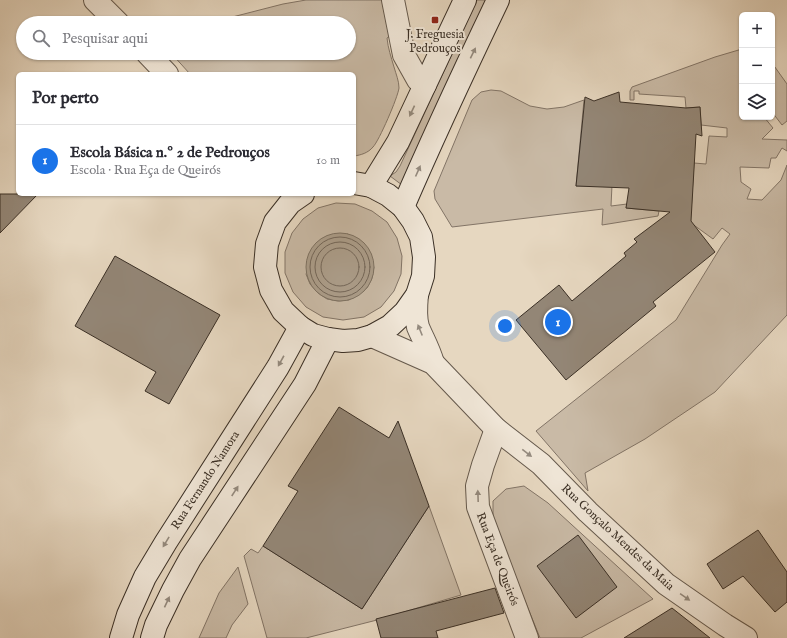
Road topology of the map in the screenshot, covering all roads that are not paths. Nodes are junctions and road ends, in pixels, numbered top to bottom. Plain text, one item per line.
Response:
1 (95, 0) edge
2 (393, 0) edge
3 (465, 0) edge
4 (498, 0) edge
5 (111, 16) edge
6 (154, 60) edge
7 (165, 72) edge
8 (425, 84) junction
9 (362, 184) edge
10 (292, 197) edge
11 (403, 207) junction
12 (417, 295) junction
13 (300, 327) junction
14 (372, 336) junction
15 (328, 339) junction
16 (433, 363) junction
17 (496, 429) junction
18 (121, 638) edge
19 (152, 638) edge
20 (528, 638) edge
21 (746, 638) edge

1 - 5 main road
2 - 8 main road
3 - 8 main road
11 -> 4 main road
6 - 7 main road
8 -> 9 main road
9 - 11 main road
10 - 13 main road
11 - 12 main road
12 - 14 main road
16 -> 12 main road
13 - 15 main road
13 -> 18 main road, Rua Fernando Namora
14 - 15 main road
14 - 16 main road
19 -> 15 main road
16 - 17 main road
20 -> 17 main road, Rua Eça de Queirós
17 -> 21 main road, Rua Gonçalo Mendes da Maia

